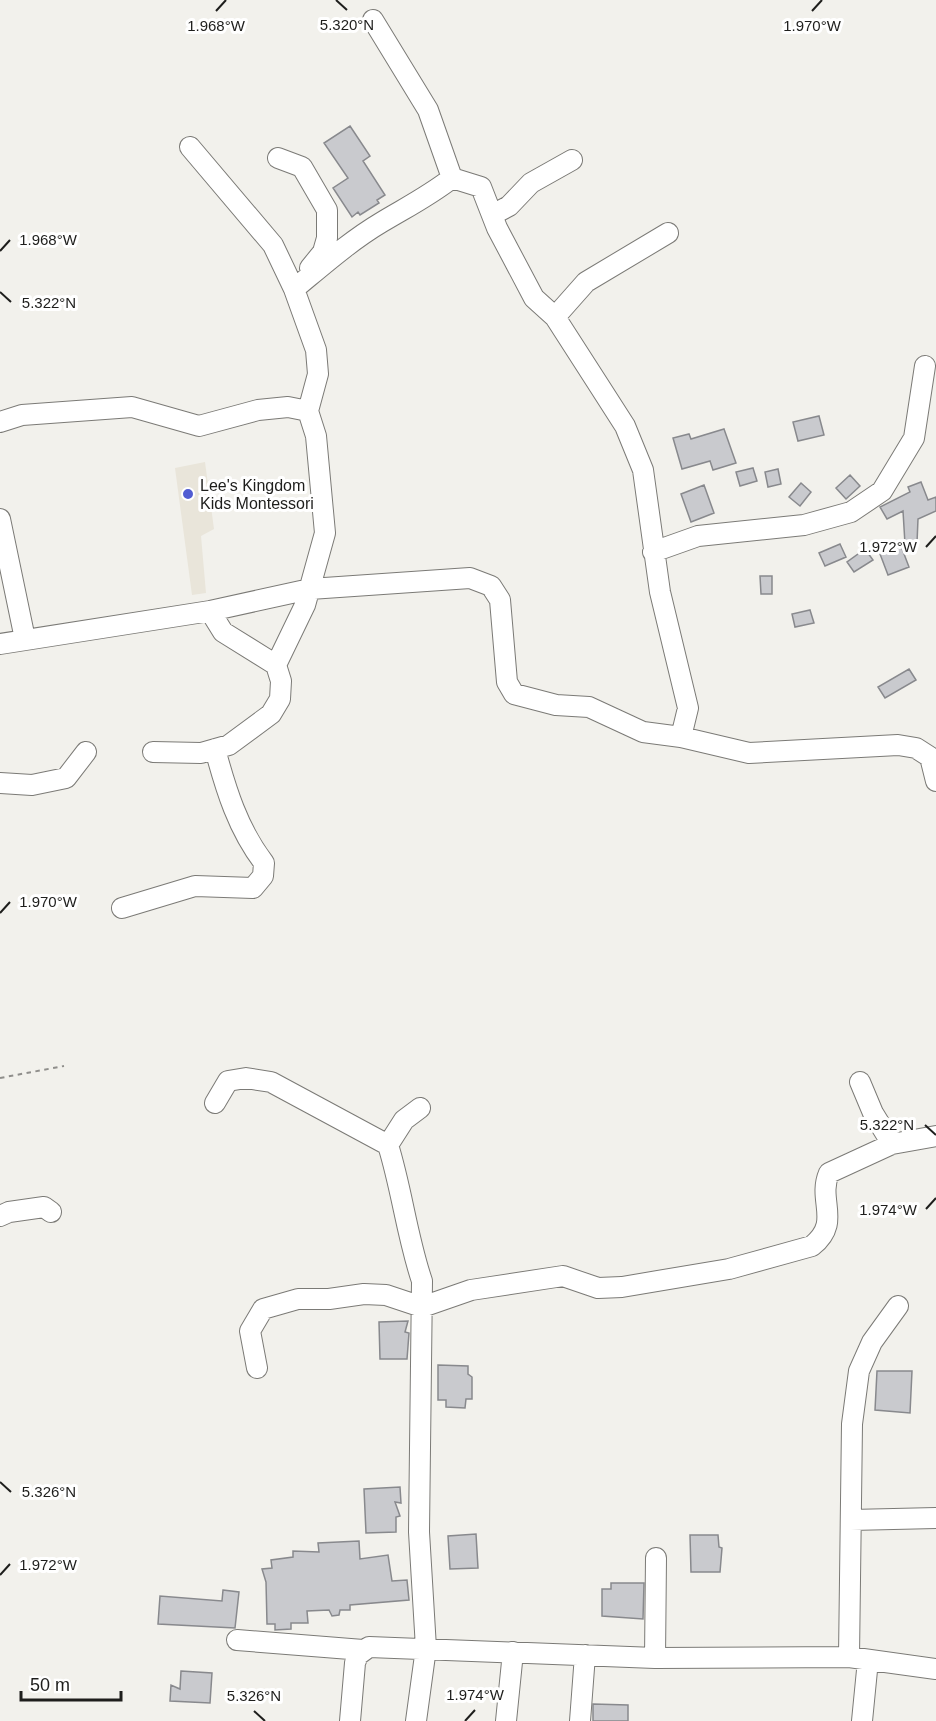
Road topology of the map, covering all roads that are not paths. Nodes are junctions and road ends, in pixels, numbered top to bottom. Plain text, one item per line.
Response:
1 (372, 20) dead end
2 (190, 147) dead end
3 (278, 158) dead end
4 (572, 160) dead end
5 (452, 178) junction
6 (492, 215) junction
7 (668, 233) dead end
8 (294, 289) junction
9 (555, 317) junction
10 (925, 366) dead end
11 (308, 411) junction
12 (0, 422) edge
13 (0, 519) edge
14 (653, 552) junction
15 (310, 590) junction
16 (210, 611) junction
17 (25, 639) junction
18 (0, 644) edge
19 (276, 665) junction
20 (681, 737) junction
21 (215, 749) junction
22 (86, 752) dead end
23 (153, 752) dead end
24 (936, 781) edge
25 (0, 783) edge
26 (122, 908) dead end
27 (860, 1082) dead end
28 (215, 1103) dead end
29 (420, 1108) dead end
30 (936, 1137) edge
31 (892, 1144) junction
32 (388, 1145) junction
33 (51, 1212) dead end
34 (0, 1216) edge
35 (898, 1306) dead end
36 (422, 1307) junction
37 (257, 1368) dead end
38 (936, 1518) edge
39 (851, 1520) junction
40 (656, 1558) dead end
41 (237, 1640) dead end
42 (426, 1648) junction
43 (363, 1650) junction
44 (513, 1652) junction
45 (585, 1655) junction
46 (849, 1657) junction
47 (655, 1658) junction
48 (868, 1660) junction
49 (936, 1669) edge
50 (350, 1721) edge
51 (416, 1721) edge
52 (506, 1721) edge
53 (580, 1721) edge
54 (862, 1721) edge

1 - 5 street
2 - 8 street
3 - 8 street
4 - 6 street
5 - 6 street
5 - 8 street
6 - 9 street
7 - 9 street
8 - 11 street
9 - 14 street
10 - 14 street
11 - 12 street
11 - 15 street
13 - 17 street
14 - 20 street
15 - 16 street
15 - 19 street
15 - 20 street
16 - 17 street
16 - 19 street
17 - 18 street
19 - 21 street
20 - 24 street
21 - 23 street
21 - 26 street
22 - 25 street
27 - 31 street
28 - 32 street
29 - 32 street
30 - 31 street
31 - 36 street
32 - 36 street
33 - 34 street
35 - 39 street
36 - 37 street
36 - 42 street
38 - 39 street
39 - 46 street
40 - 47 street
41 - 43 street
42 - 43 street
42 - 44 street
42 - 51 street
43 - 50 street
44 - 45 street
44 - 52 street
45 - 47 street
45 - 53 street
46 - 47 street
46 - 48 street
48 - 49 street
48 - 54 street

